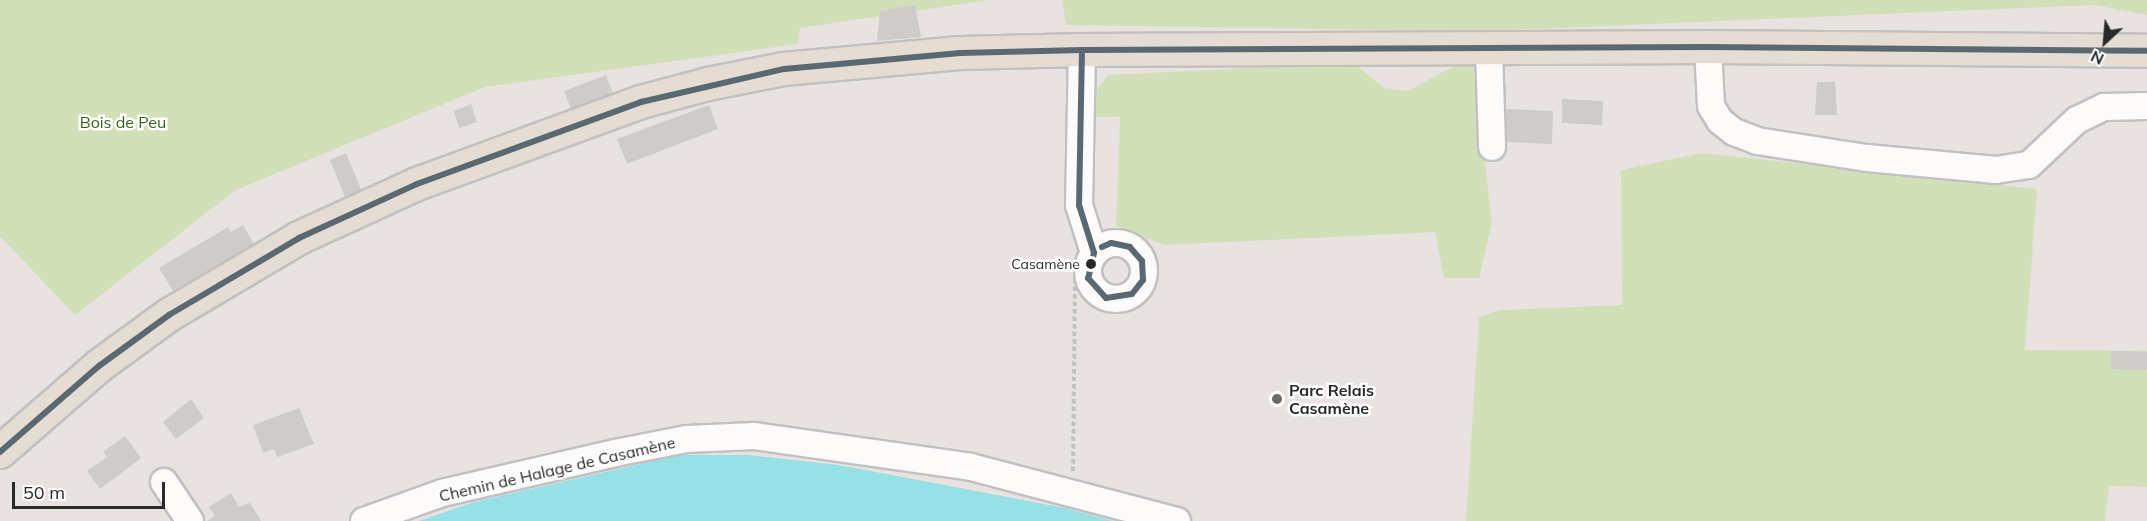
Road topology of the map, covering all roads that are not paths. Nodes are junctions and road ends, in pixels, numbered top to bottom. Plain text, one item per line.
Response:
1 (1708, 47) junction
2 (1488, 49) junction
3 (1082, 50) junction
4 (2147, 51) edge
5 (2147, 106) edge
6 (1492, 147) dead end
7 (1091, 253) road end
8 (0, 452) edge
9 (164, 482) dead end
10 (190, 521) edge
11 (364, 521) edge
12 (1177, 521) edge

1 - 2 main road
1 - 4 main road
1 - 5 lane
2 - 3 main road
2 - 6 lane
3 - 7 lane
3 - 8 main road
9 - 10 lane
11 - 12 lane, Chemin de Halage de Casamène

